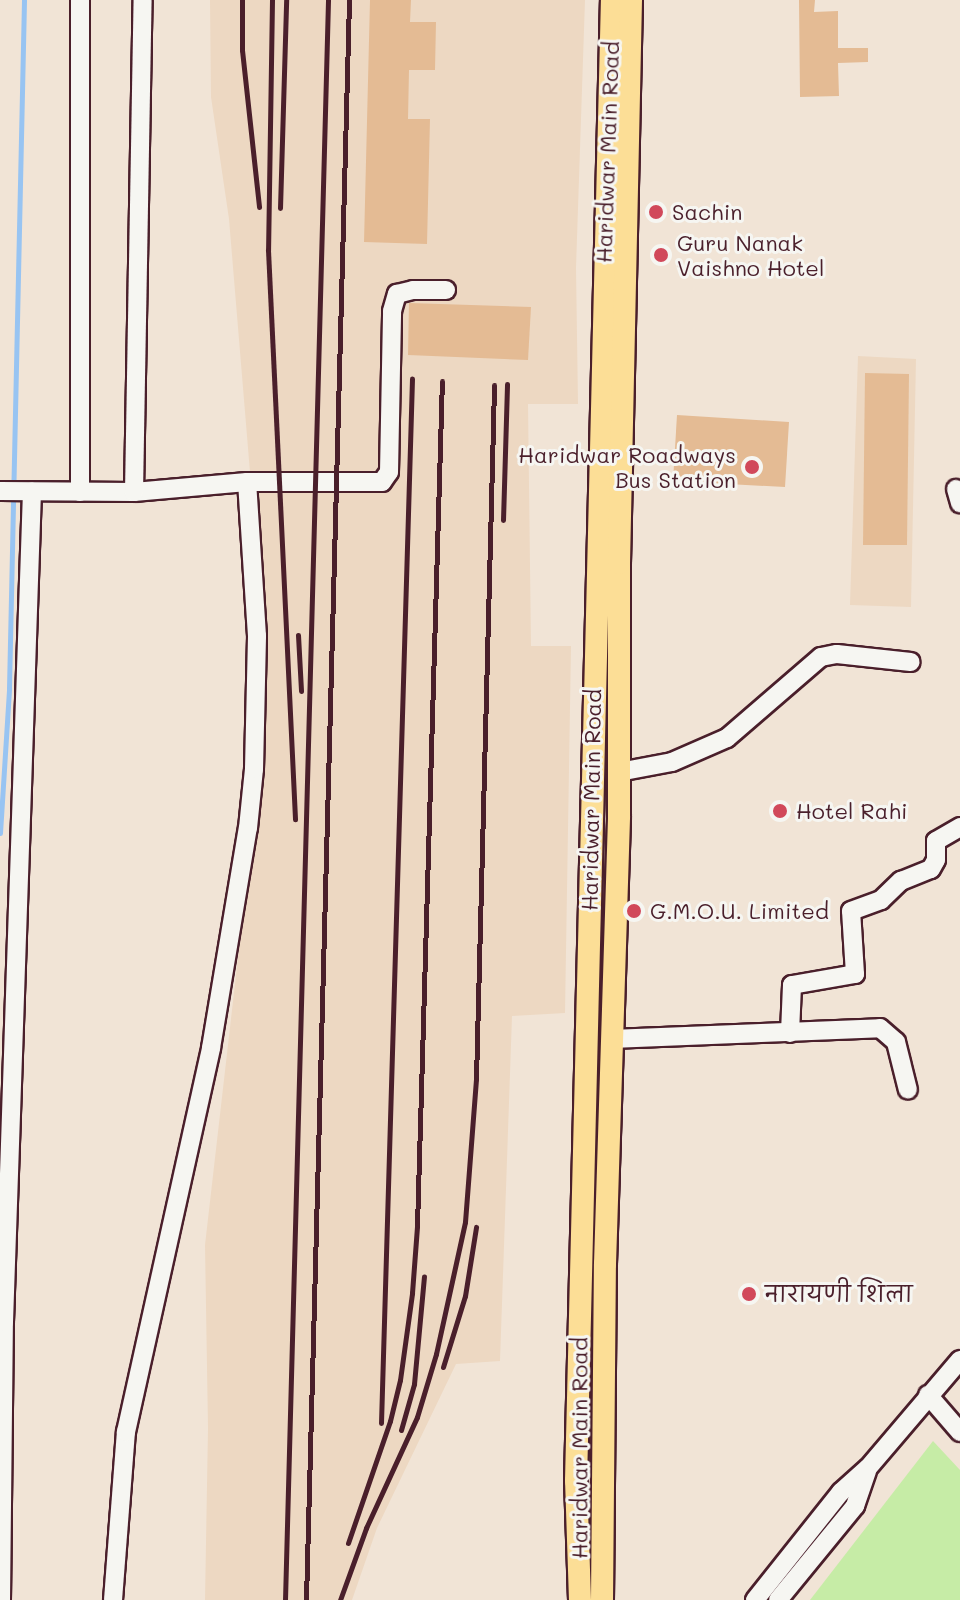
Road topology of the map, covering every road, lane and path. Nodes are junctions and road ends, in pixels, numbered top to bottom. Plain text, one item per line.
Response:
1 (80, 0) edge
2 (143, 0) edge
3 (612, 0) edge
4 (631, 0) edge
5 (446, 290) dead end
6 (612, 367) junction
7 (247, 482) junction
8 (15, 491) edge
9 (80, 492) junction
10 (134, 492) junction
11 (911, 662) dead end
12 (619, 772) junction
13 (960, 827) edge
14 (790, 1033) junction
15 (611, 1039) junction
16 (908, 1090) dead end
17 (584, 1116) junction
18 (609, 1117) junction
19 (2, 1322) edge
20 (960, 1360) edge
21 (928, 1395) junction
22 (960, 1432) edge
23 (868, 1468) junction
24 (1, 1552) edge
25 (1, 1600) edge
26 (113, 1600) edge
27 (580, 1600) edge
28 (602, 1600) edge
29 (755, 1600) edge
30 (778, 1600) edge

1 - 9 street
2 - 10 street
3 - 6 main road, Haridwar Main Road
4 - 6 main road, Haridwar Main Road
5 - 7 street
6 - 12 main road, Haridwar Main Road
6 - 17 main road, Haridwar Main Road
7 - 10 street
7 - 26 street
8 - 9 street
8 - 19 street
9 - 10 street
11 - 12 street
12 - 15 main road, Haridwar Main Road
13 - 14 street
14 - 15 street
14 - 16 street
15 - 18 main road, Haridwar Main Road
17 - 18 main road
17 - 27 main road, Haridwar Main Road
18 - 28 main road, Haridwar Main Road
19 - 24 street
20 - 21 street
21 - 22 street
21 - 23 street
23 - 29 street
23 - 30 street
24 - 25 street

